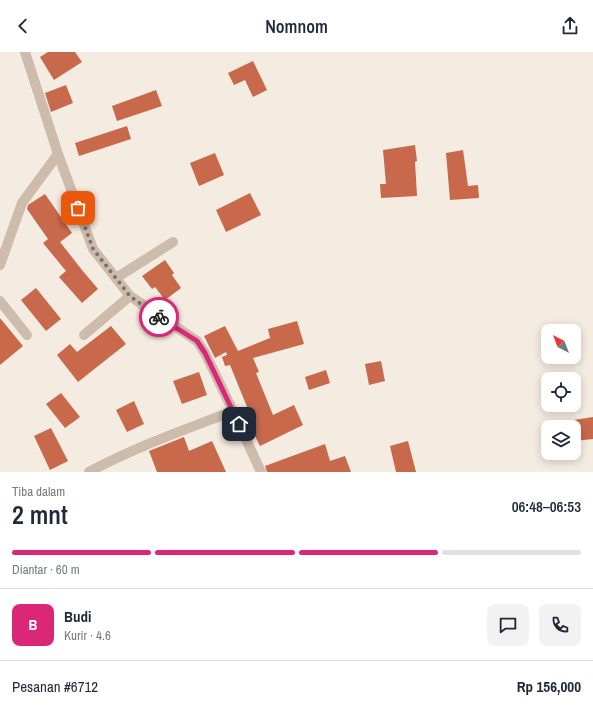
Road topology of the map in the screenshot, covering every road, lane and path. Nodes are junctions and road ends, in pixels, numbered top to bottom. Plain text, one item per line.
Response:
1 (25, 52) edge
2 (58, 154) junction
3 (173, 242) dead end
4 (0, 265) edge
5 (116, 278) junction
6 (130, 296) junction
7 (0, 301) edge
8 (27, 335) dead end
9 (84, 335) dead end
10 (233, 411) junction
11 (89, 472) edge
12 (261, 472) edge

1 - 2 street
2 - 4 street
2 - 5 street
3 - 5 street
5 - 6 street
6 - 9 street
6 - 10 street
7 - 8 street
10 - 11 street
10 - 12 street

